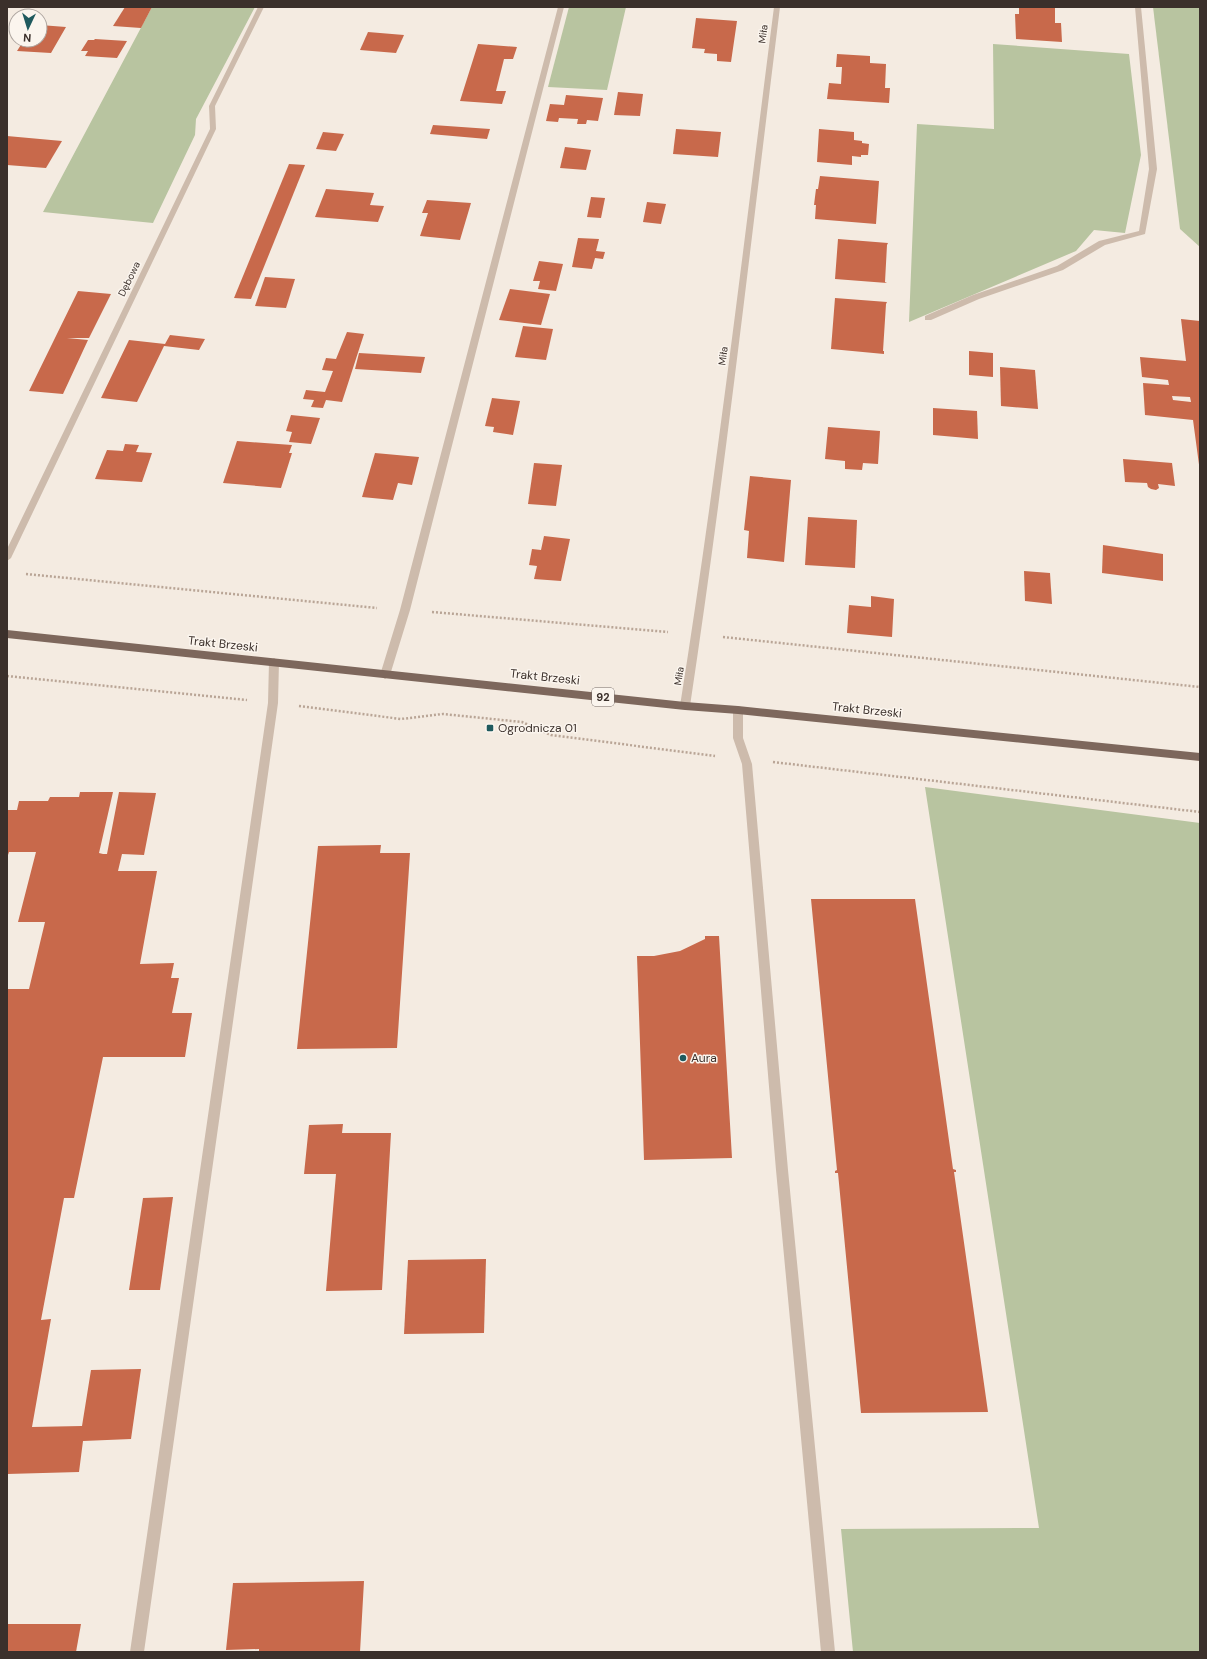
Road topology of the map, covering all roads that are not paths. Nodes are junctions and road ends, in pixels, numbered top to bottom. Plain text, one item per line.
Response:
1 (261, 7) edge
2 (561, 7) edge
3 (777, 7) edge
4 (1138, 7) edge
5 (928, 318) dead end
6 (7, 558) edge
7 (7, 634) edge
8 (274, 662) junction
9 (386, 675) junction
10 (685, 706) junction
11 (738, 710) junction
12 (1200, 757) edge
13 (137, 1652) edge
14 (828, 1652) edge

1 - 6 street, Dębowa
2 - 9 street
3 - 10 street, Miła
4 - 5 street
7 - 8 main road, Trakt Brzeski / 92
8 - 9 main road, Trakt Brzeski / 92
8 - 13 street
9 - 10 main road, Trakt Brzeski / 92
10 - 11 main road, Trakt Brzeski / 92
11 - 12 main road, Trakt Brzeski / 92
11 - 14 street

